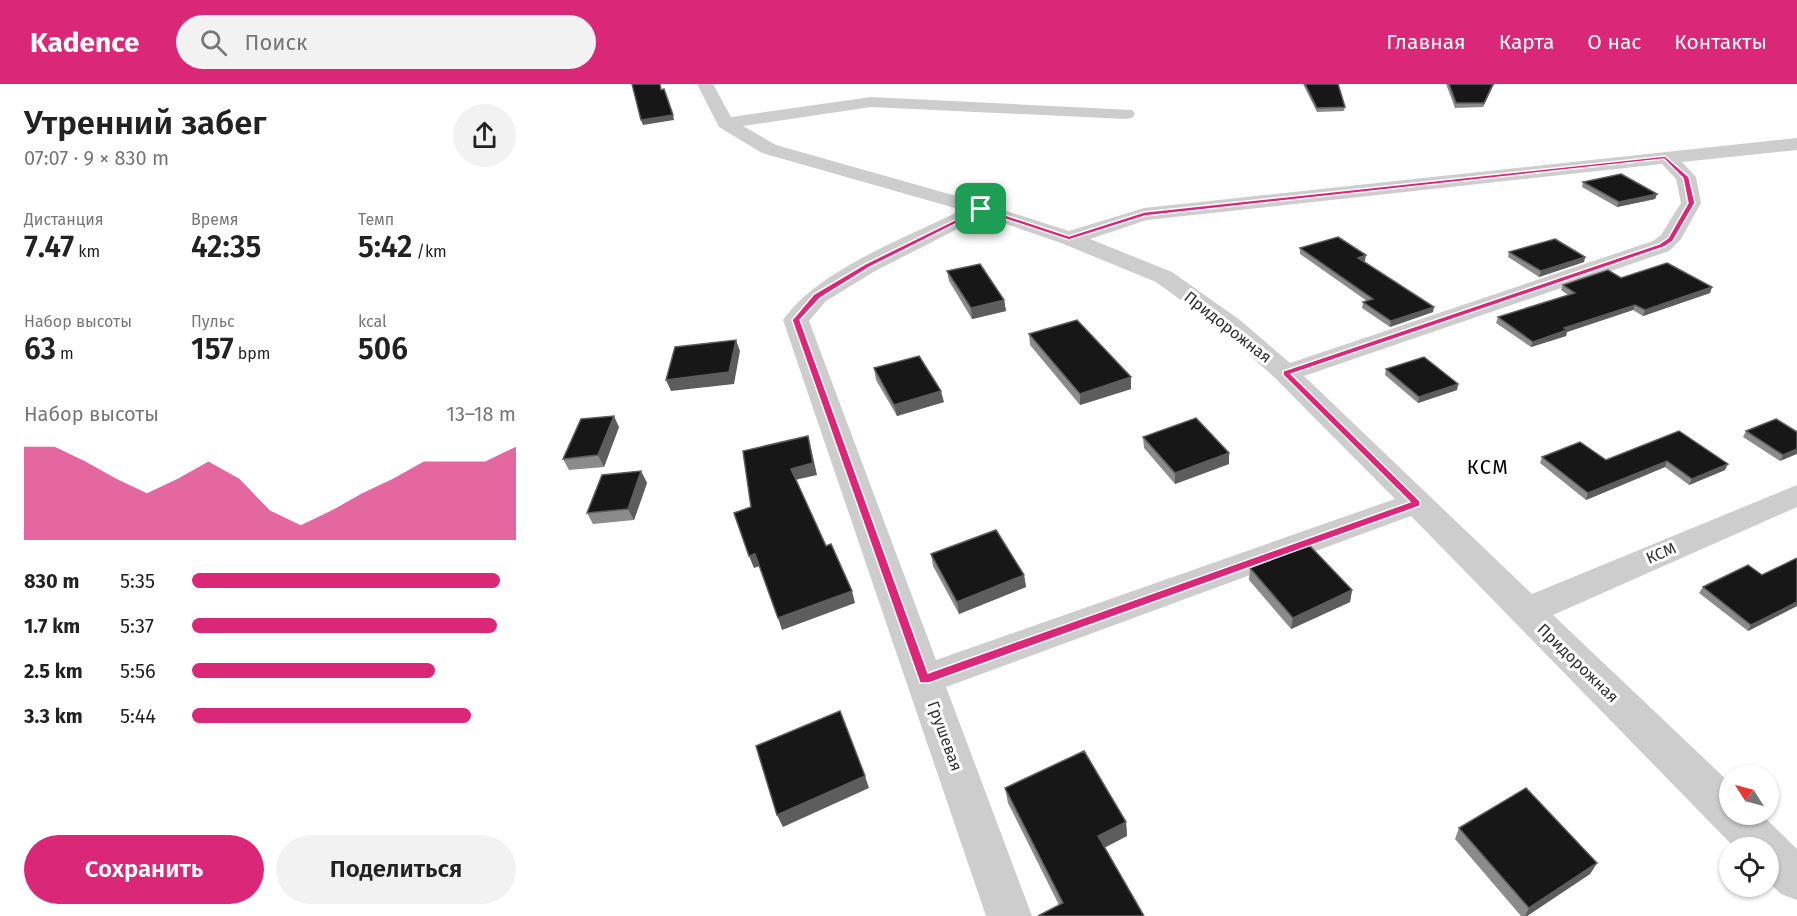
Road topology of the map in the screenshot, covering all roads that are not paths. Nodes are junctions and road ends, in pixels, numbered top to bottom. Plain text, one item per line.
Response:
1 (705, 84) edge
2 (902, 84) edge
3 (871, 102) junction
4 (1126, 114) dead end
5 (725, 123) junction
6 (1797, 144) edge
7 (1665, 158) junction
8 (981, 209) junction
9 (1069, 238) junction
10 (1286, 373) junction
11 (1797, 495) edge
12 (1416, 503) junction
13 (1525, 612) junction
14 (925, 679) junction
15 (1719, 801) edge
16 (1743, 825) edge
17 (1754, 837) edge
18 (1779, 862) edge
19 (1797, 879) edge
20 (1009, 916) edge

1 - 5 street
2 - 3 street
3 - 4 street
3 - 5 street
5 - 8 street, Придорожная
6 - 7 street
7 - 9 street
7 - 10 street
8 - 9 street, Придорожная
8 - 14 street, Грушевая
9 - 10 street, Придорожная
10 - 12 street, Придорожная
11 - 13 street, КСМ
12 - 13 street, Придорожная
12 - 14 street
13 - 15 street, Придорожная
14 - 20 street, Грушевая
16 - 17 street, Придорожная
18 - 19 street

